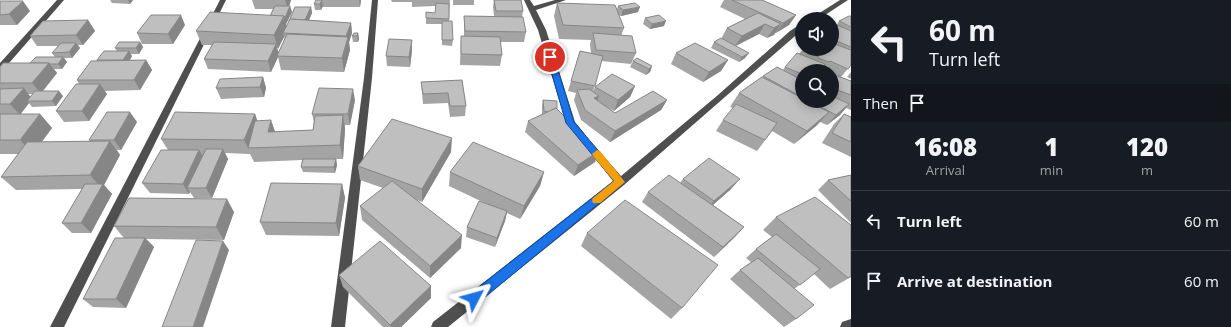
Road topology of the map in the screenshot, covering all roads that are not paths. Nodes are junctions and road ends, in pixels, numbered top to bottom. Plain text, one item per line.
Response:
1 (61, 0) edge
2 (223, 0) edge
3 (375, 0) edge
4 (527, 0) edge
5 (563, 0) edge
6 (846, 0) edge
7 (532, 9) junction
8 (826, 12) edge
9 (795, 32) edge
10 (0, 68) edge
11 (620, 182) junction
12 (851, 325) edge
13 (57, 327) edge
14 (338, 327) edge
15 (438, 327) edge
16 (847, 327) edge

1 - 10 street
2 - 13 street
3 - 14 street
4 - 7 street
5 - 7 street
6 - 8 street
7 - 11 street
9 - 11 street
11 - 15 street
12 - 16 street

